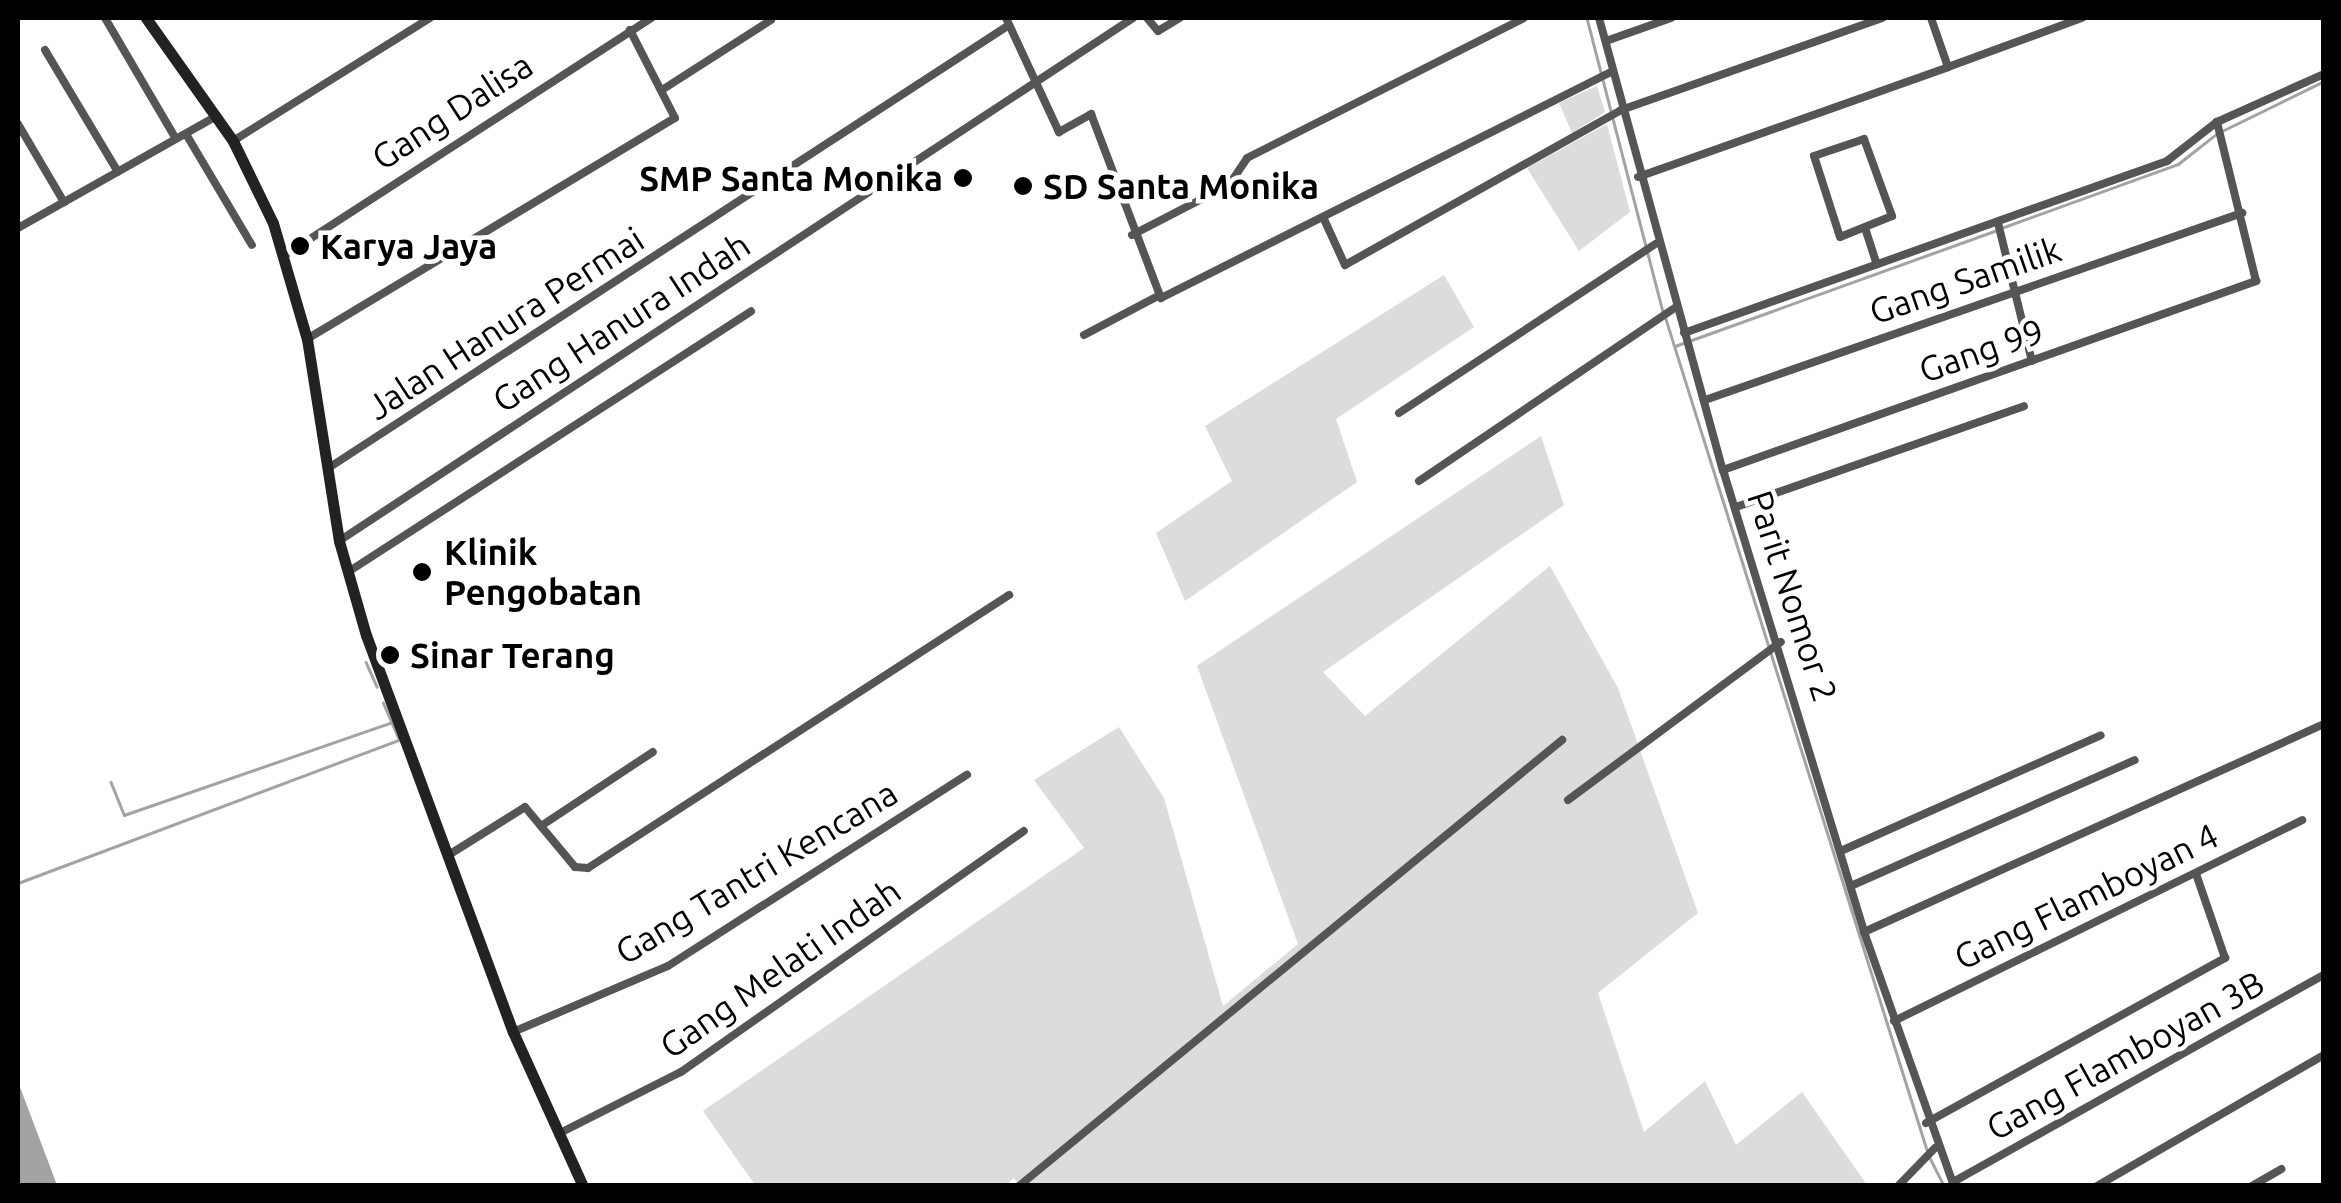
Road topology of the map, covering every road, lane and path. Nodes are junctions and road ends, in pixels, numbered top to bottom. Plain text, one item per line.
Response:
1 (105, 18) edge
2 (146, 18) edge
3 (430, 18) edge
4 (651, 18) edge
5 (1132, 18) edge
6 (1147, 18) edge
7 (1180, 18) edge
8 (1524, 18) edge
9 (1599, 18) edge
10 (1671, 18) edge
11 (1882, 18) edge
12 (1931, 18) edge
13 (2082, 18) edge
14 (770, 20) dead end
15 (1008, 21) edge
16 (630, 30) junction
17 (1606, 41) junction
18 (45, 50) dead end
19 (1948, 66) junction
20 (1610, 72) junction
21 (2324, 74) edge
22 (1034, 86) junction
23 (665, 88) junction
24 (1621, 110) junction
25 (215, 117) junction
26 (2217, 122) junction
27 (18, 124) edge
28 (186, 134) junction
29 (176, 139) junction
30 (232, 141) junction
31 (118, 172) junction
32 (1638, 177) junction
33 (64, 202) junction
34 (2242, 213) junction
35 (1323, 217) junction
36 (1998, 223) junction
37 (18, 228) edge
38 (1866, 228) junction
39 (1132, 235) junction
40 (1655, 244) junction
41 (252, 245) dead end
42 (285, 255) junction
43 (1877, 264) junction
44 (2016, 292) junction
45 (1156, 297) junction
46 (1676, 307) junction
47 (751, 310) dead end
48 (1684, 333) junction
49 (1084, 335) dead end
50 (308, 339) junction
51 (2032, 361) junction
52 (1706, 400) junction
53 (2024, 406) dead end
54 (1399, 413) dead end
55 (330, 467) junction
56 (1723, 470) junction
57 (1419, 480) dead end
58 (1736, 508) junction
59 (339, 541) junction
60 (348, 572) junction
61 (1009, 595) dead end
62 (1781, 642) junction
63 (2324, 724) edge
64 (2101, 734) dead end
65 (1562, 740) dead end
66 (653, 752) dead end
67 (2135, 760) dead end
68 (967, 774) dead end
69 (1568, 800) dead end
70 (2302, 820) dead end
71 (541, 826) junction
72 (1024, 831) dead end
73 (1843, 850) junction
74 (448, 856) junction
75 (2196, 874) junction
76 (1853, 885) junction
77 (1864, 932) junction
78 (2324, 975) edge
79 (1894, 1021) junction
80 (513, 1032) junction
81 (2324, 1055) edge
82 (1926, 1123) junction
83 (558, 1134) junction
84 (1936, 1148) junction
85 (2281, 1168) dead end
86 (1954, 1184) edge
87 (582, 1186) edge
88 (1018, 1186) edge
89 (1898, 1186) edge
90 (2096, 1186) edge
91 (2252, 1186) edge

1 - 29 street
2 - 25 main road
3 - 30 street
4 - 16 street, Gang Dalisa
5 - 22 street, Gang Hanura Indah
6 - 7 street
8 - 39 street
9 - 17 street, Parit Nomor 2
10 - 17 street
11 - 24 street
12 - 19 street
13 - 19 street
14 - 23 street
15 - 22 street
15 - 55 street, Jalan Hanura Permai
16 - 23 street
16 - 42 street, Gang Dalisa
17 - 20 street, Parit Nomor 2
18 - 31 street
19 - 32 street
20 - 24 street, Parit Nomor 2
20 - 35 street
21 - 26 street
22 - 39 street
22 - 59 street, Gang Hanura Indah
23 - 50 street
24 - 32 street, Parit Nomor 2
24 - 35 street
25 - 28 street
25 - 30 main road
26 - 34 street
26 - 36 street
27 - 33 street
28 - 29 street
28 - 41 street
29 - 31 street
30 - 42 main road
31 - 33 street
32 - 40 street, Parit Nomor 2
33 - 37 street
34 - 44 street, Gang Samilik
34 - 51 street, Gang 99
35 - 45 street
36 - 43 street
36 - 44 street
38 - 38 street
38 - 43 street
39 - 45 street
40 - 46 street, Parit Nomor 2
40 - 54 street
42 - 50 main road
43 - 48 street
44 - 51 street
44 - 52 street, Gang Samilik
45 - 49 street
46 - 48 street, Parit Nomor 2
46 - 57 street
47 - 60 street
48 - 52 street, Parit Nomor 2
50 - 55 main road
51 - 56 street, Gang 99
52 - 56 street, Parit Nomor 2
53 - 58 street
55 - 59 main road
56 - 58 street, Parit Nomor 2
58 - 62 street, Parit Nomor 2
59 - 60 main road
60 - 74 main road
61 - 71 street
62 - 69 street
62 - 73 street, Parit Nomor 2
63 - 77 street
64 - 73 street
65 - 88 street
66 - 71 street
67 - 76 street
68 - 80 street, Gang Tantri Kencana
70 - 75 street, Gang Flamboyan 4
71 - 74 street
72 - 83 street, Gang Melati Indah
73 - 76 street, Parit Nomor 2
74 - 80 main road
75 - 79 street, Gang Flamboyan 4
75 - 82 street
76 - 77 street, Parit Nomor 2
77 - 79 street, Parit Nomor 2
78 - 86 street, Gang Flamboyan 3B
79 - 82 street, Parit Nomor 2
80 - 83 main road
81 - 90 street
82 - 84 street, Parit Nomor 2
83 - 87 main road
84 - 86 street, Parit Nomor 2
84 - 89 street
85 - 91 street

